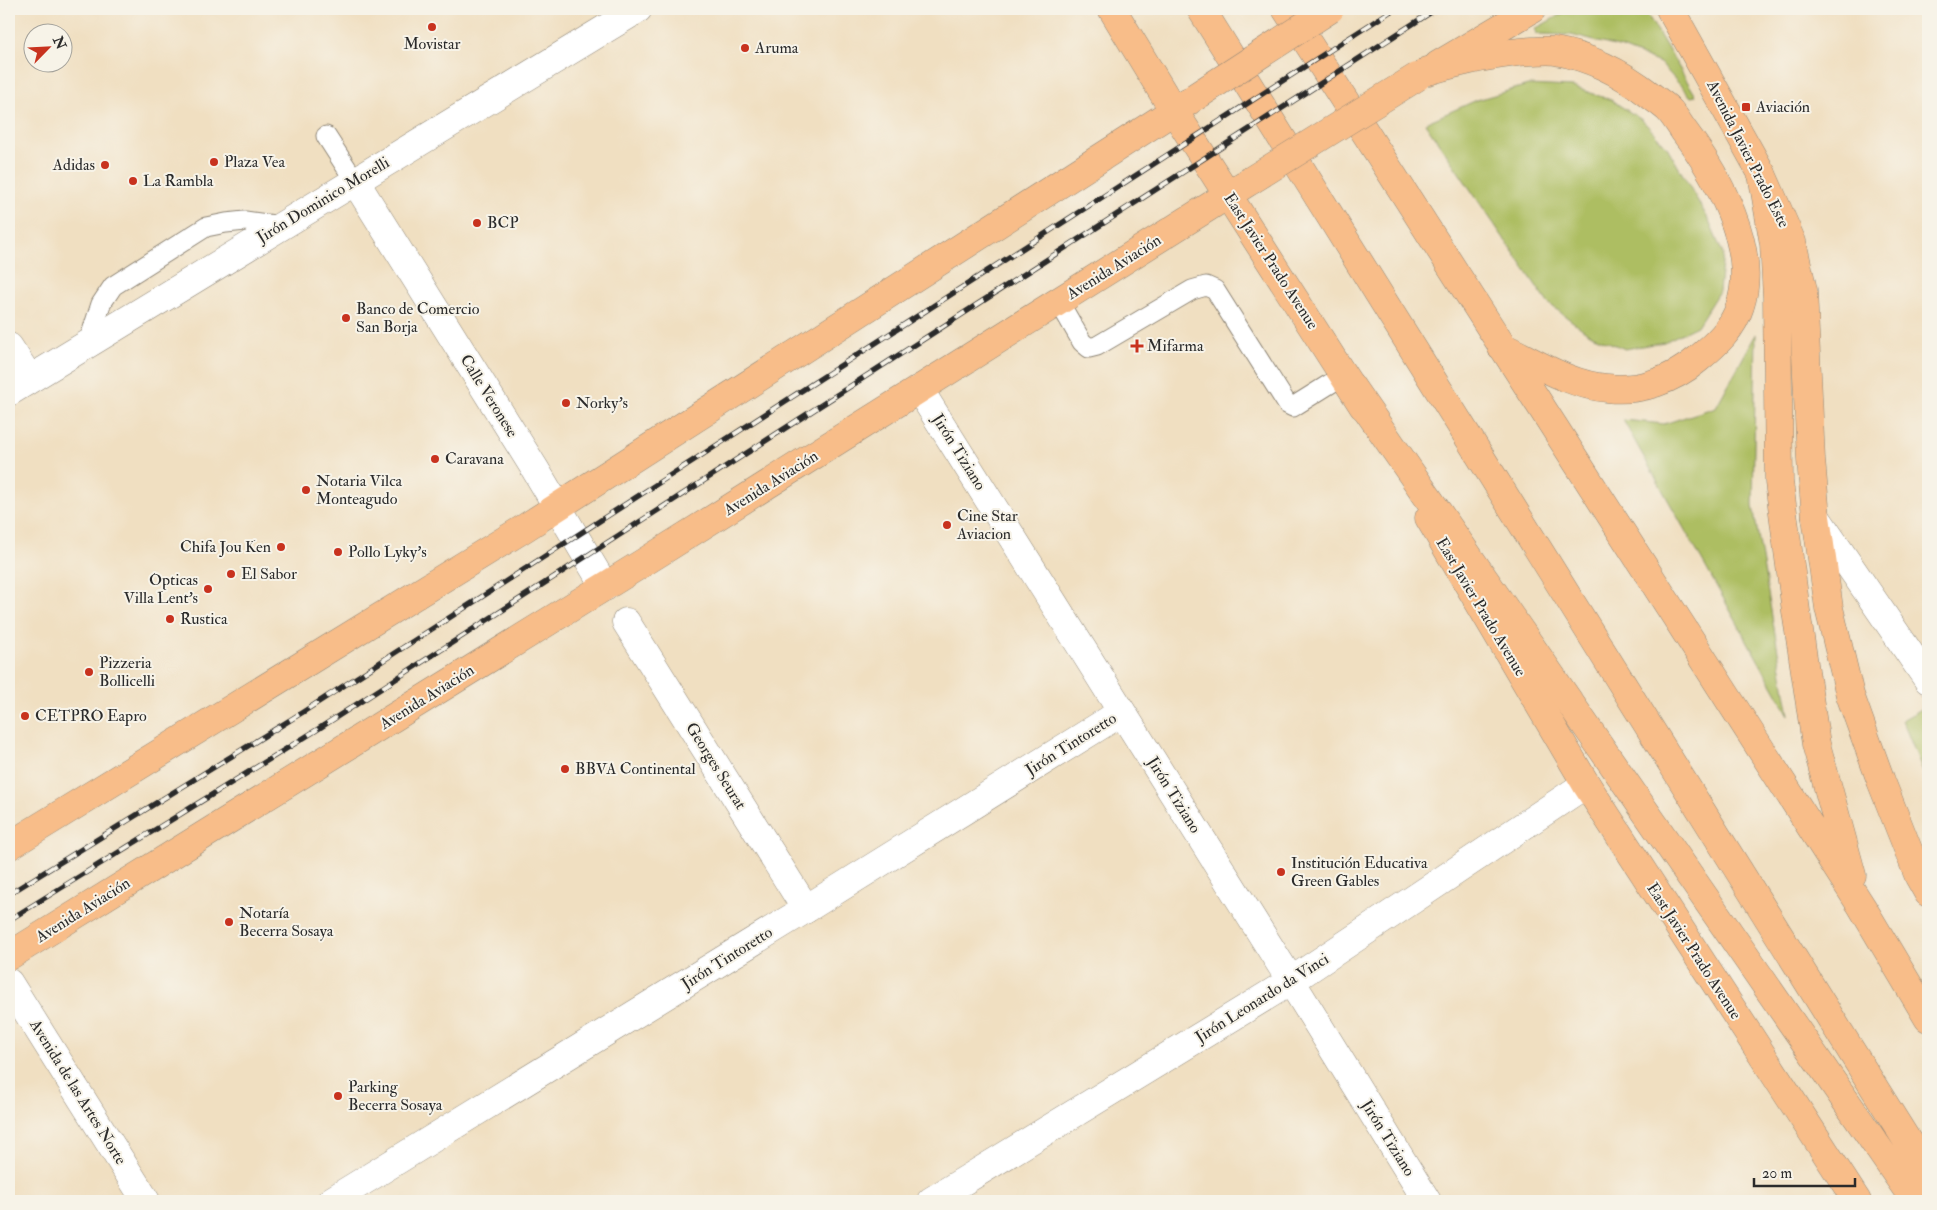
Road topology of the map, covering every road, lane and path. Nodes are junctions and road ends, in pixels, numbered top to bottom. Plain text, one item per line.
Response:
1 (638, 9) edge
2 (1112, 9) edge
3 (1201, 9) edge
4 (1286, 9) edge
5 (1330, 9) edge
6 (1532, 9) edge
7 (1670, 9) edge
8 (1422, 74) junction
9 (1185, 104) junction
10 (326, 136) dead end
11 (1762, 174) junction
12 (355, 181) junction
13 (1239, 188) junction
14 (280, 226) junction
15 (1059, 302) junction
16 (88, 344) junction
17 (1501, 346) junction
18 (9, 347) edge
19 (1347, 380) junction
20 (19, 386) edge
21 (919, 389) junction
22 (556, 507) junction
23 (1816, 517) junction
24 (605, 587) junction
25 (626, 622) dead end
26 (1928, 680) edge
27 (1122, 712) junction
28 (1586, 784) junction
29 (9, 846) edge
30 (1928, 893) edge
31 (1862, 908) junction
32 (806, 909) junction
33 (9, 956) edge
34 (1291, 981) junction
35 (9, 983) edge
36 (1928, 1018) edge
37 (1928, 1174) edge
38 (146, 1201) edge
39 (331, 1201) edge
40 (931, 1201) edge
41 (1427, 1201) edge
42 (1857, 1201) edge
43 (1915, 1201) edge

1 - 12 street, Jirón Dominico Morelli
2 - 9 main road, East Javier Prado Avenue
3 - 37 main road
4 - 17 main road
5 - 9 main road, bridge
6 - 8 main road, Avenida Aviación
7 - 11 main road, Avenida Javier Prado Este
8 - 13 main road, Avenida Aviación, bridge
8 - 17 main road
9 - 13 main road, East Javier Prado Avenue
9 - 22 main road
10 - 12 lane
11 - 23 main road, Avenida Javier Prado Este
11 - 31 main road
12 - 14 street, Jirón Dominico Morelli
12 - 22 street, Calle Veronese
13 - 15 main road, Avenida Aviación
13 - 19 main road, East Javier Prado Avenue
14 - 16 street, Jirón Dominico Morelli
14 - 16 lane
15 - 19 lane
15 - 21 main road, Avenida Aviación
16 - 20 street, Jirón Dominico Morelli
17 - 31 main road
18 - 20 street
19 - 28 main road, East Javier Prado Avenue
19 - 43 main road
21 - 24 main road, Avenida Aviación
21 - 27 street, Jirón Tiziano
22 - 24 street, Calle Veronese
22 - 29 main road
23 - 26 street
23 - 30 main road
24 - 33 main road, Avenida Aviación
25 - 32 street, Georges Seurat
27 - 32 street, Jirón Tintoretto
27 - 34 street, Jirón Tiziano
28 - 34 street, Jirón Leonardo da Vinci
28 - 42 main road, East Javier Prado Avenue
31 - 36 main road
32 - 39 street, Jirón Tintoretto
34 - 40 street, Jirón Leonardo da Vinci
34 - 41 street, Jirón Tiziano
35 - 38 street, Avenida de las Artes Norte

